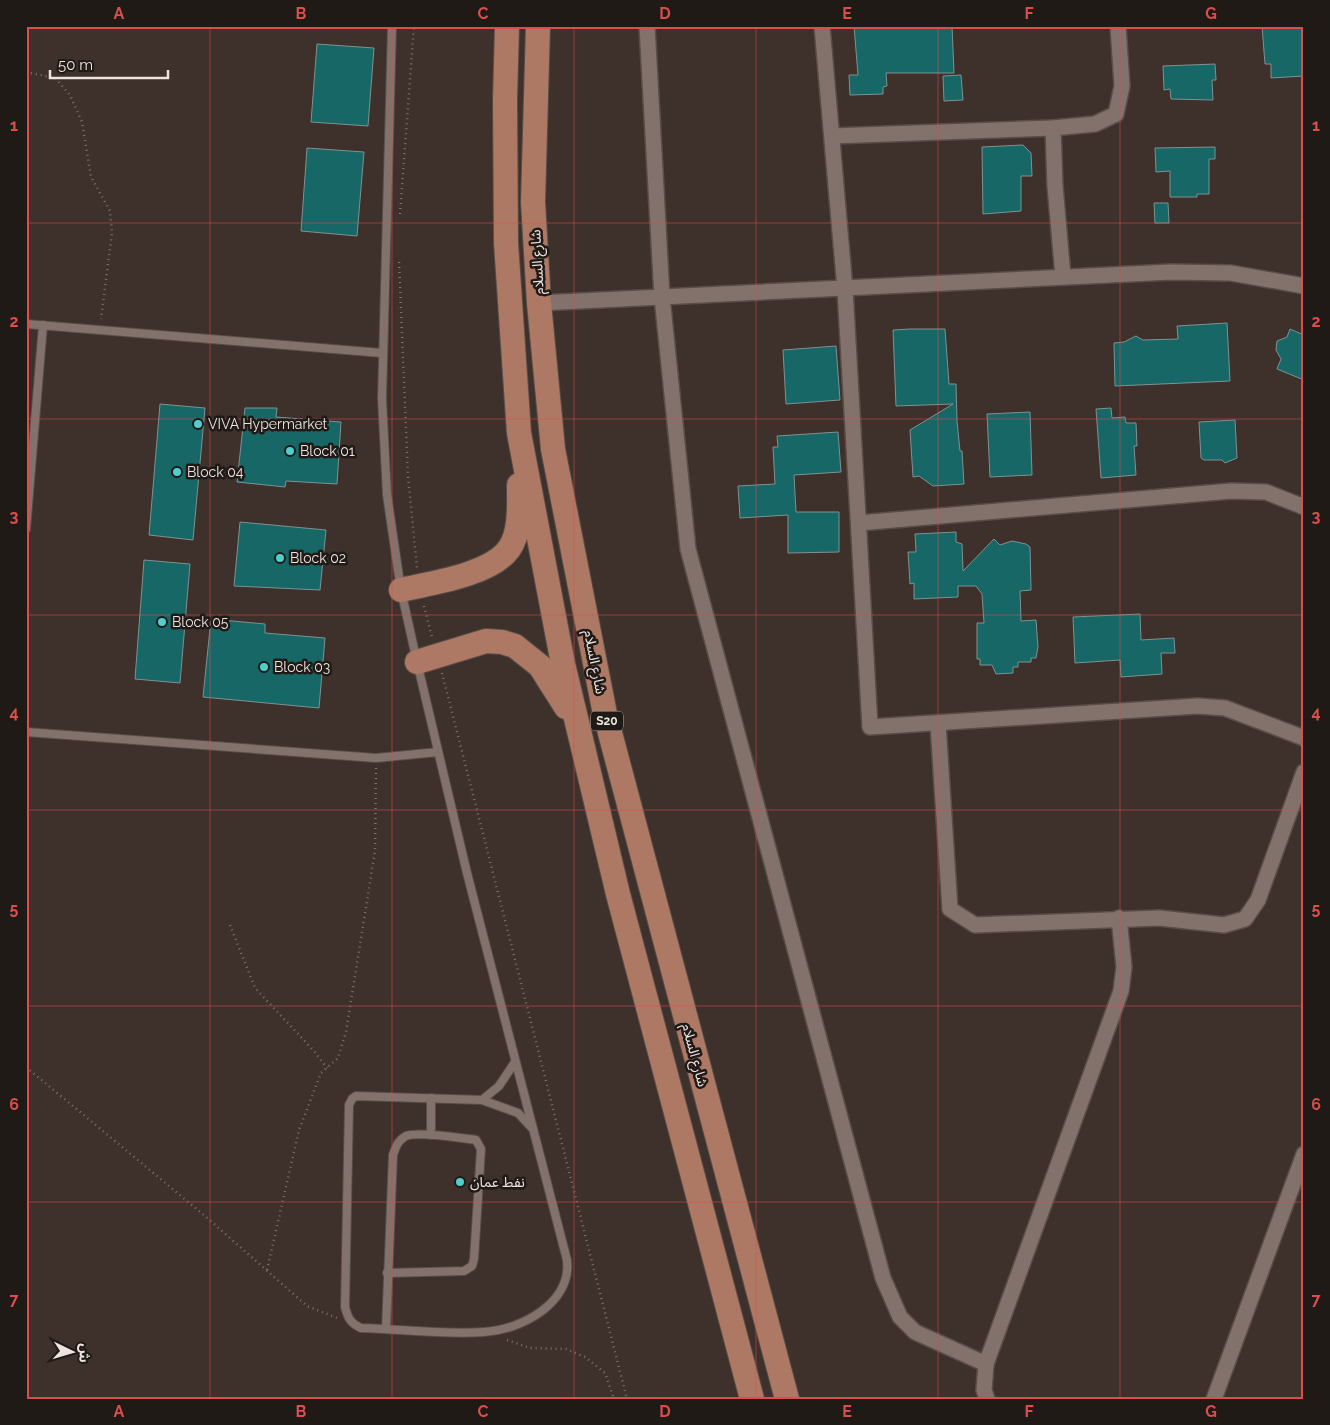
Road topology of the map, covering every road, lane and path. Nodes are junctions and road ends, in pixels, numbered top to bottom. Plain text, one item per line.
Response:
1 (414, 26) edge
2 (507, 26) edge
3 (538, 26) edge
4 (646, 26) edge
5 (822, 26) edge
6 (1118, 26) edge
7 (390, 28) edge
8 (26, 72) edge
9 (1053, 128) junction
10 (832, 136) junction
11 (399, 223) dead end
12 (398, 256) dead end
13 (1063, 276) junction
14 (1304, 286) edge
15 (846, 289) junction
16 (662, 297) junction
17 (539, 303) junction
18 (26, 324) edge
19 (43, 325) junction
20 (100, 330) junction
21 (382, 353) junction
22 (519, 433) junction
23 (1304, 507) edge
24 (859, 523) junction
25 (26, 529) edge
26 (411, 588) junction
27 (427, 659) junction
28 (938, 724) junction
29 (578, 726) junction
30 (26, 732) edge
31 (1304, 738) edge
32 (438, 752) junction
33 (376, 758) junction
34 (1304, 772) edge
35 (1119, 918) junction
36 (230, 925) dead end
37 (515, 1062) junction
38 (26, 1067) edge
39 (327, 1068) junction
40 (431, 1098) junction
41 (482, 1100) junction
42 (532, 1128) junction
43 (431, 1135) junction
44 (1304, 1154) edge
45 (267, 1270) junction
46 (387, 1273) junction
47 (353, 1324) junction
48 (386, 1329) junction
49 (485, 1332) junction
50 (986, 1364) junction
51 (614, 1399) edge
52 (626, 1399) edge
53 (752, 1399) edge
54 (787, 1399) edge
55 (987, 1399) edge
56 (1214, 1399) edge

1 - 11 path
2 - 22 main road, شارع السلام / S20
3 - 17 main road, شارع السلام / S20
4 - 16 street
5 - 10 street
6 - 9 street
7 - 21 lane
8 - 20 path
9 - 10 street
9 - 13 street
10 - 15 street
12 - 26 path
13 - 14 street
13 - 15 street
15 - 16 street
15 - 24 street
16 - 17 street
16 - 50 street
17 - 54 main road, شارع السلام / S20
18 - 19 lane
19 - 20 lane
19 - 25 lane
20 - 21 lane
21 - 26 lane
22 - 26 main road
22 - 29 main road, شارع السلام / S20
23 - 24 street
24 - 28 street
26 - 27 lane
26 - 27 path
27 - 29 main road
27 - 32 lane
27 - 52 path
28 - 31 street
28 - 35 street
29 - 53 main road, شارع السلام / S20
30 - 33 lane
32 - 33 lane
32 - 37 lane
33 - 39 path
34 - 35 street
35 - 50 street
36 - 39 path
37 - 41 lane
37 - 42 lane
38 - 45 path
39 - 45 path
40 - 41 lane
40 - 43 lane
40 - 47 lane
41 - 42 lane
42 - 49 lane
43 - 46 lane
43 - 46 lane
44 - 56 street
45 - 47 path
46 - 48 lane
47 - 48 lane
48 - 49 lane
49 - 51 path
50 - 55 street

